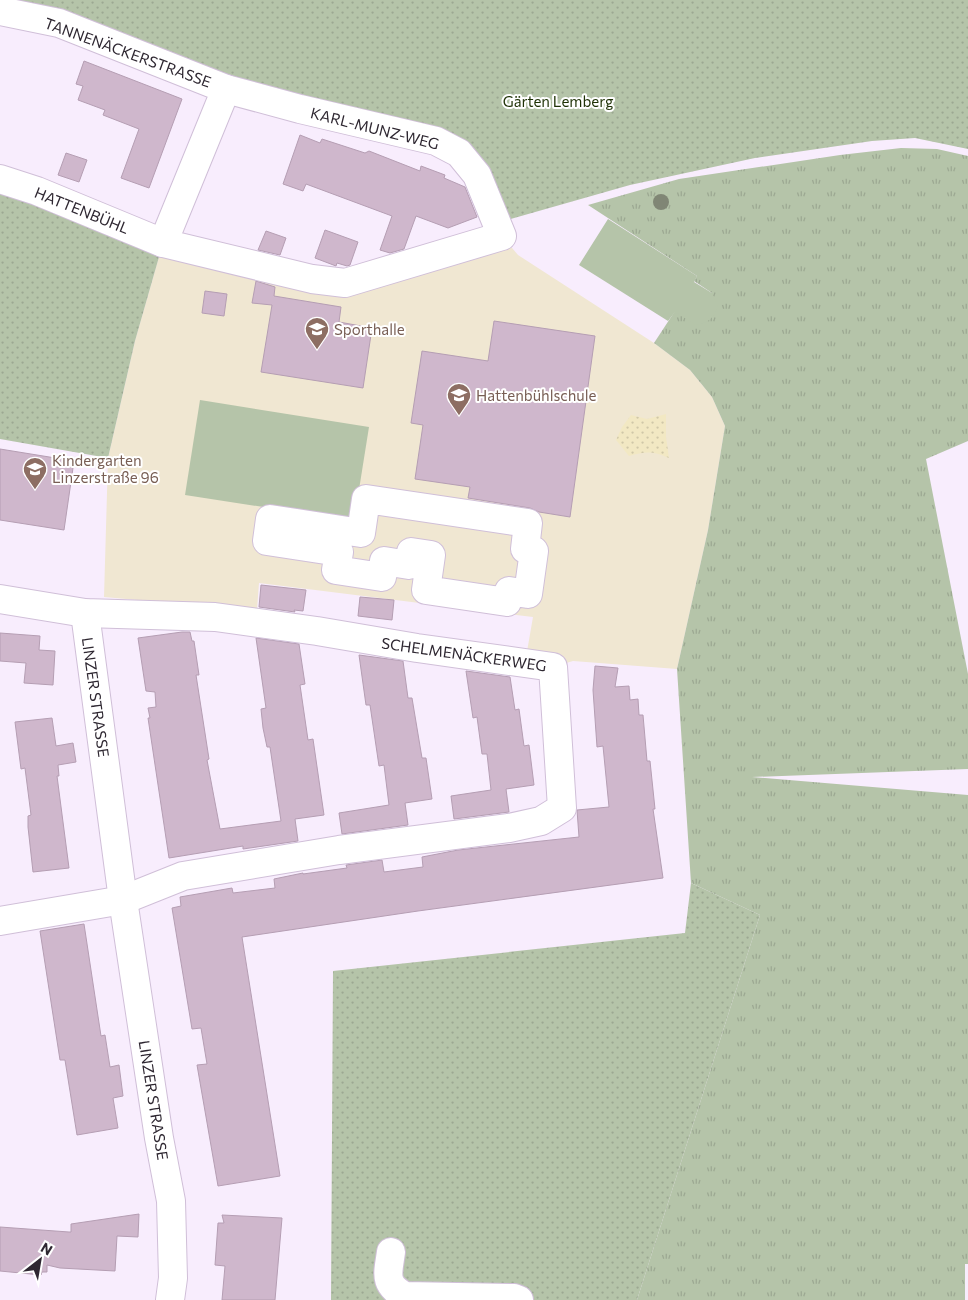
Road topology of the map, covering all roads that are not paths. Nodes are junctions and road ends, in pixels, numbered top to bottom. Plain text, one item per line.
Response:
1 (0, 11) edge
2 (226, 89) junction
3 (0, 179) edge
4 (163, 243) junction
5 (534, 551) joint
6 (0, 599) edge
7 (85, 613) junction
8 (124, 900) junction
9 (0, 921) edge
10 (391, 1252) dead end
11 (170, 1300) edge
12 (519, 1300) edge

1 - 2 street, TANNENÄCKERSTRASSE
2 - 4 street
2 - 4 street, KARL-MUNZ-WEG
3 - 4 street, HATTENBÜHL
5 - 5 street
6 - 7 street
7 - 8 street, LINZER STRASSE
7 - 8 street, SCHELMENÄCKERWEG
8 - 9 street
8 - 11 street, LINZER STRASSE
10 - 12 street

